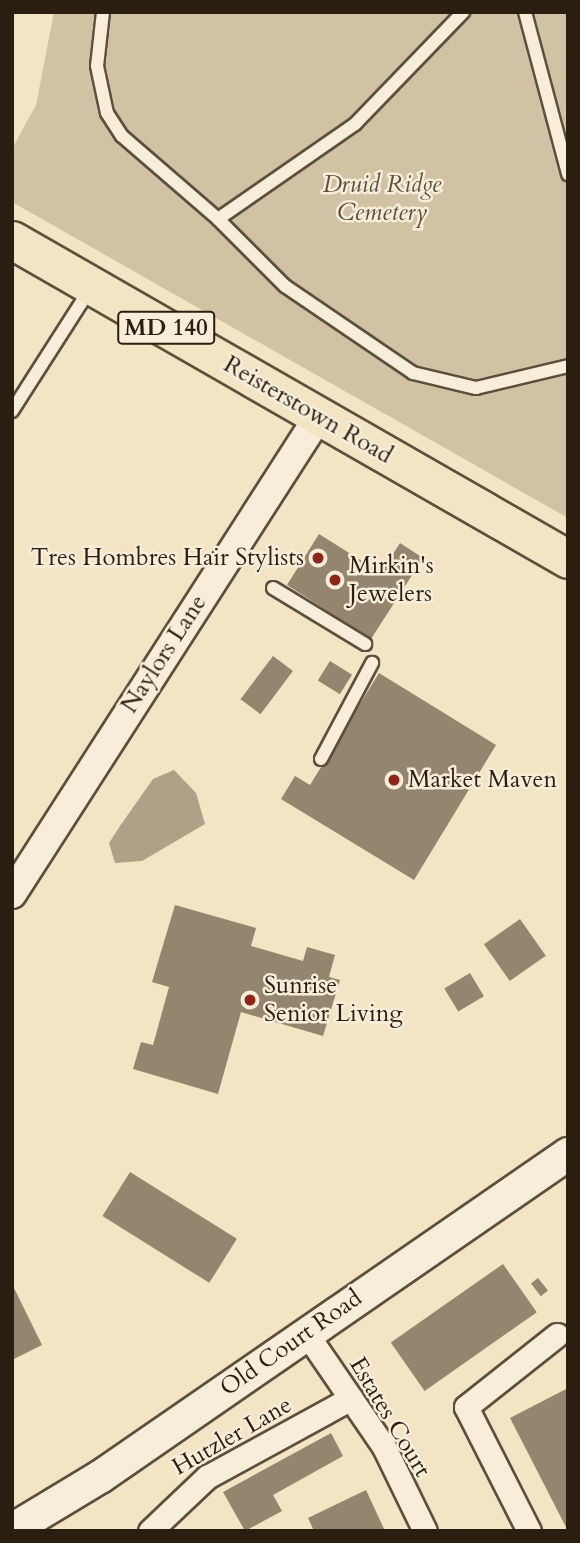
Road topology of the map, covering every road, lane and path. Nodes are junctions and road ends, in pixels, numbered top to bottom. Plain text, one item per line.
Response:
1 (103, 12) edge
2 (463, 12) edge
3 (525, 12) edge
4 (568, 174) edge
5 (218, 219) junction
6 (12, 240) edge
7 (92, 286) junction
8 (568, 366) edge
9 (12, 411) edge
10 (319, 415) junction
11 (568, 559) edge
12 (273, 588) dead end
13 (365, 644) dead end
14 (372, 663) dead end
15 (321, 759) dead end
16 (12, 894) edge
17 (568, 1154) edge
18 (306, 1333) junction
19 (557, 1335) dead end
20 (351, 1398) junction
21 (17, 1529) edge
22 (149, 1531) edge
23 (425, 1531) edge
24 (529, 1531) edge

1 - 5 lane
2 - 5 lane
3 - 4 lane
5 - 8 lane
6 - 7 main road, Reisterstown Road / MD 140
7 - 9 lane
7 - 10 main road, Reisterstown Road / MD 140
10 - 11 main road, Reisterstown Road / MD 140
10 - 16 street, Naylors Lane
12 - 13 lane
14 - 15 lane
17 - 18 main road, Old Court Road
18 - 20 street, Estates Court
18 - 21 main road, Old Court Road
19 - 24 street
20 - 22 street, Hutzler Lane
20 - 23 street, Estates Court

